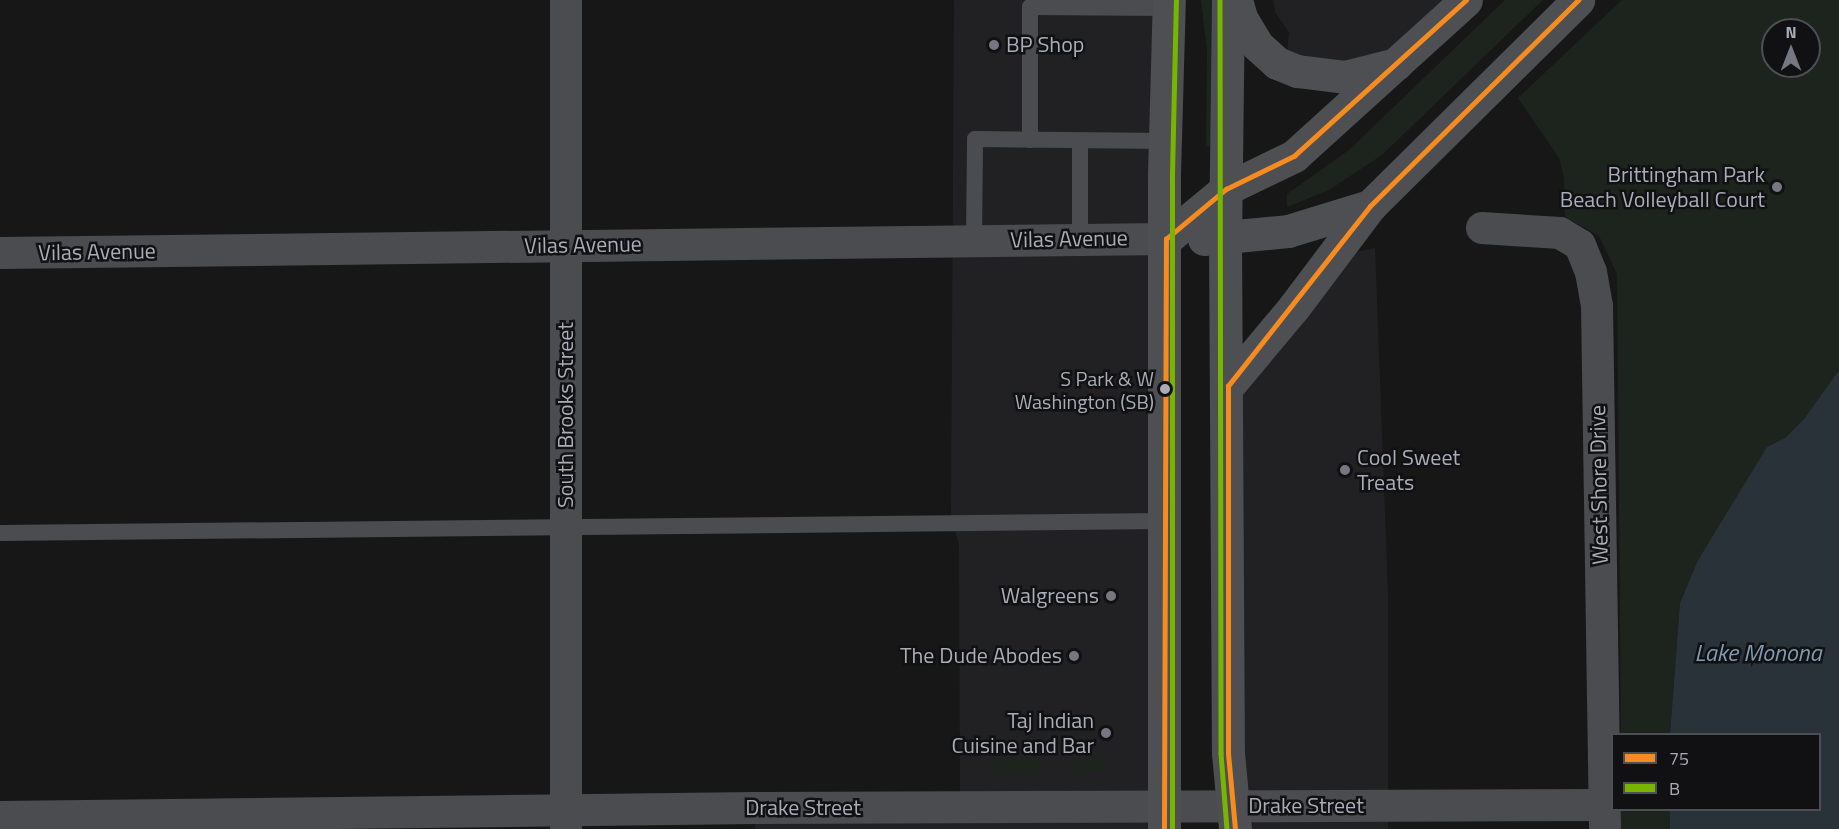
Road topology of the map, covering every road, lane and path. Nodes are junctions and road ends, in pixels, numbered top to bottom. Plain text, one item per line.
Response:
1 (566, 0) edge
2 (1228, 0) edge
3 (1236, 0) edge
4 (1466, 0) edge
5 (1578, 0) edge
6 (1169, 4) edge
7 (1400, 63) junction
8 (1030, 140) junction
9 (1080, 141) junction
10 (1167, 141) junction
11 (1226, 189) junction
12 (1370, 206) junction
13 (1482, 228) dead end
14 (1080, 238) junction
15 (1166, 239) junction
16 (1225, 239) junction
17 (974, 240) junction
18 (567, 245) junction
19 (0, 253) edge
20 (1228, 386) junction
21 (1164, 521) junction
22 (566, 528) junction
23 (0, 533) edge
24 (0, 817) edge
25 (1605, 817) edge
26 (1234, 818) edge
27 (1164, 819) edge
28 (566, 820) edge

1 - 18 street, South Brooks Street
2 - 11 main road
3 - 7 main road
4 - 7 main road
5 - 12 main road
6 - 8 lane
6 - 10 main road
7 - 11 main road
8 - 9 lane
8 - 17 lane
9 - 10 lane
9 - 14 lane
10 - 15 main road
11 - 15 main road
11 - 16 main road
12 - 16 main road
12 - 20 main road
13 - 25 street, West Shore Drive
14 - 15 street, Vilas Avenue
14 - 17 street, Vilas Avenue
15 - 16 main road
15 - 21 main road
16 - 20 main road
17 - 18 street, Vilas Avenue
18 - 19 street, Vilas Avenue
18 - 22 street, South Brooks Street
20 - 26 main road
21 - 22 lane
21 - 27 main road
22 - 23 lane
22 - 28 street, South Brooks Street
24 - 28 street, Drake Street
25 - 26 street, Drake Street
26 - 27 street, Drake Street
27 - 28 street, Drake Street

